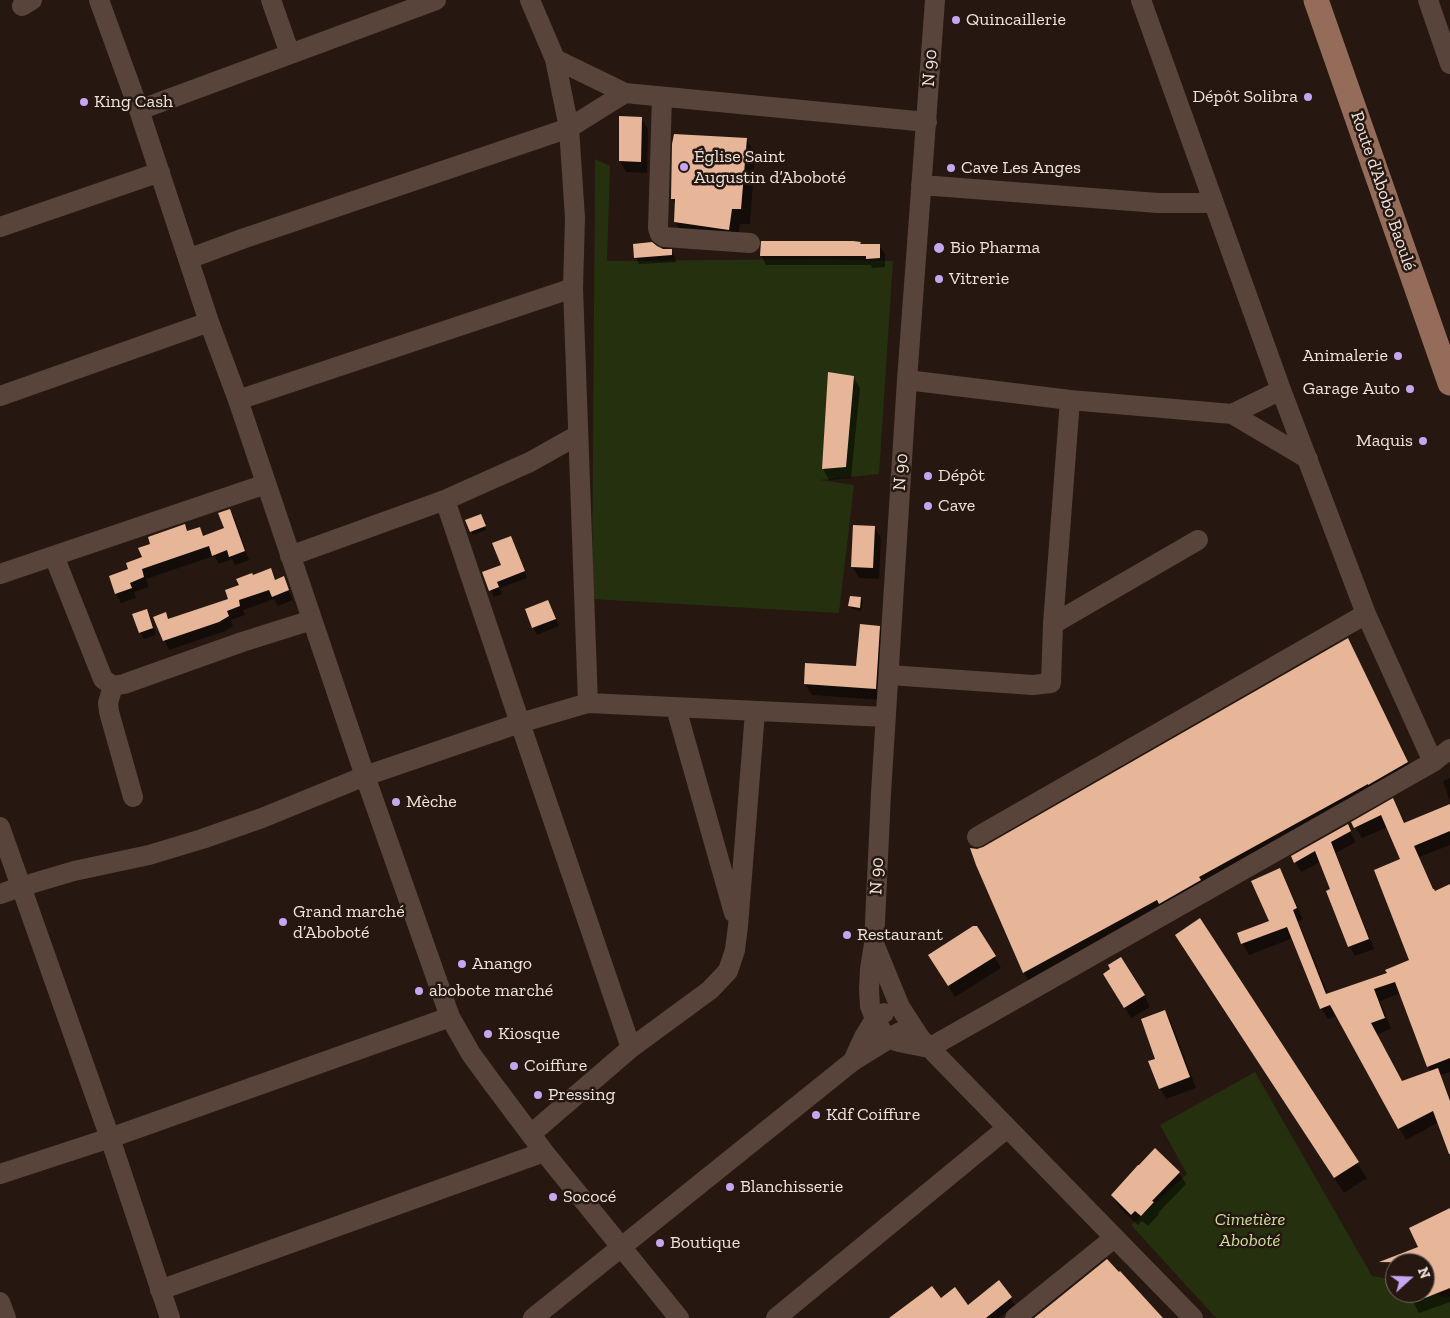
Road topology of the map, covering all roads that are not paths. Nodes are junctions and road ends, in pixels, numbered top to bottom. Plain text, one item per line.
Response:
1 (99, 0) edge
2 (271, 0) edge
3 (530, 0) edge
4 (935, 0) edge
5 (1141, 0) edge
6 (1316, 0) edge
7 (1428, 0) edge
8 (430, 1) edge
9 (290, 54) junction
10 (555, 59) junction
11 (1450, 64) edge
12 (625, 93) junction
13 (662, 96) junction
14 (139, 110) junction
15 (927, 122) junction
16 (569, 128) junction
17 (160, 172) junction
18 (921, 185) junction
19 (1213, 202) junction
20 (0, 227) edge
21 (750, 243) dead end
22 (188, 259) junction
23 (573, 288) junction
24 (209, 322) junction
25 (907, 380) junction
26 (1450, 383) edge
27 (1281, 390) junction
28 (0, 396) edge
29 (238, 400) junction
30 (1070, 400) junction
31 (1232, 414) junction
32 (578, 435) junction
33 (1308, 459) junction
34 (266, 484) junction
35 (445, 500) junction
36 (1198, 540) dead end
37 (54, 556) junction
38 (290, 556) junction
39 (0, 574) edge
40 (1366, 614) junction
41 (312, 620) junction
42 (1053, 624) junction
43 (889, 675) junction
44 (113, 686) junction
45 (588, 703) junction
46 (676, 708) junction
47 (755, 712) junction
48 (886, 717) junction
49 (520, 723) junction
50 (1450, 749) edge
51 (1433, 762) junction
52 (365, 776) junction
53 (133, 797) dead end
54 (0, 827) edge
55 (977, 837) dead end
56 (20, 886) junction
57 (0, 894) edge
58 (738, 926) junction
59 (874, 944) junction
60 (904, 1015) junction
61 (450, 1017) junction
62 (875, 1020) junction
63 (890, 1039) junction
64 (631, 1048) junction
65 (929, 1048) junction
66 (852, 1061) junction
67 (1006, 1128) junction
68 (531, 1134) junction
69 (110, 1138) junction
70 (544, 1152) junction
71 (0, 1174) edge
72 (1114, 1238) junction
73 (622, 1246) junction
74 (160, 1290) junction
75 (0, 1302) edge
76 (6, 1318) edge
77 (170, 1318) edge
78 (533, 1318) edge
79 (679, 1318) edge
80 (776, 1318) edge
81 (1015, 1318) edge
82 (1193, 1318) edge

1 - 14 street
2 - 9 street
3 - 10 street
4 - 15 street, N 90
5 - 19 street
6 - 26 main road, Route d'Abobo Baoulé
7 - 11 street
8 - 9 street
9 - 14 street
10 - 12 street
10 - 16 street
12 - 13 street
12 - 16 street
13 - 15 street
13 - 21 street
14 - 17 street
15 - 18 street, N 90
16 - 22 street
16 - 23 street
17 - 20 street
17 - 22 street
18 - 19 street
18 - 25 street, N 90
19 - 27 street
22 - 24 street
23 - 29 street
23 - 32 street
24 - 28 street
24 - 29 street
25 - 30 street
25 - 43 street, N 90
27 - 31 street
27 - 33 street
29 - 34 street
30 - 31 street
30 - 42 street
31 - 33 street
32 - 35 street
32 - 45 street
33 - 40 street
34 - 37 street
34 - 38 street
35 - 38 street
35 - 49 street
36 - 42 street
37 - 39 street
37 - 44 street
38 - 41 street
40 - 51 street
40 - 55 street
41 - 44 street
41 - 52 street
42 - 43 street
43 - 48 street, N 90
44 - 53 street
45 - 46 street
45 - 49 street
46 - 47 street
46 - 58 street
47 - 48 street
47 - 58 street
48 - 59 street, N 90
49 - 52 street
49 - 64 street
50 - 51 street
51 - 65 street
52 - 56 street
52 - 61 street
54 - 56 street
56 - 57 street
56 - 69 street
58 - 64 street
59 - 60 street, N 90
59 - 62 street, N 90
60 - 62 street
60 - 63 street
60 - 65 street, N 90
61 - 68 street
61 - 69 street
62 - 63 street, N 90
62 - 66 street
63 - 65 street
63 - 66 street
64 - 68 street
65 - 67 street, N 90
66 - 73 street
67 - 72 street, N 90
67 - 80 street
68 - 70 street
69 - 71 street
69 - 74 street
70 - 73 street
70 - 74 street
72 - 81 street
72 - 82 street, N 90
73 - 78 street
73 - 79 street
74 - 77 street
75 - 76 street

